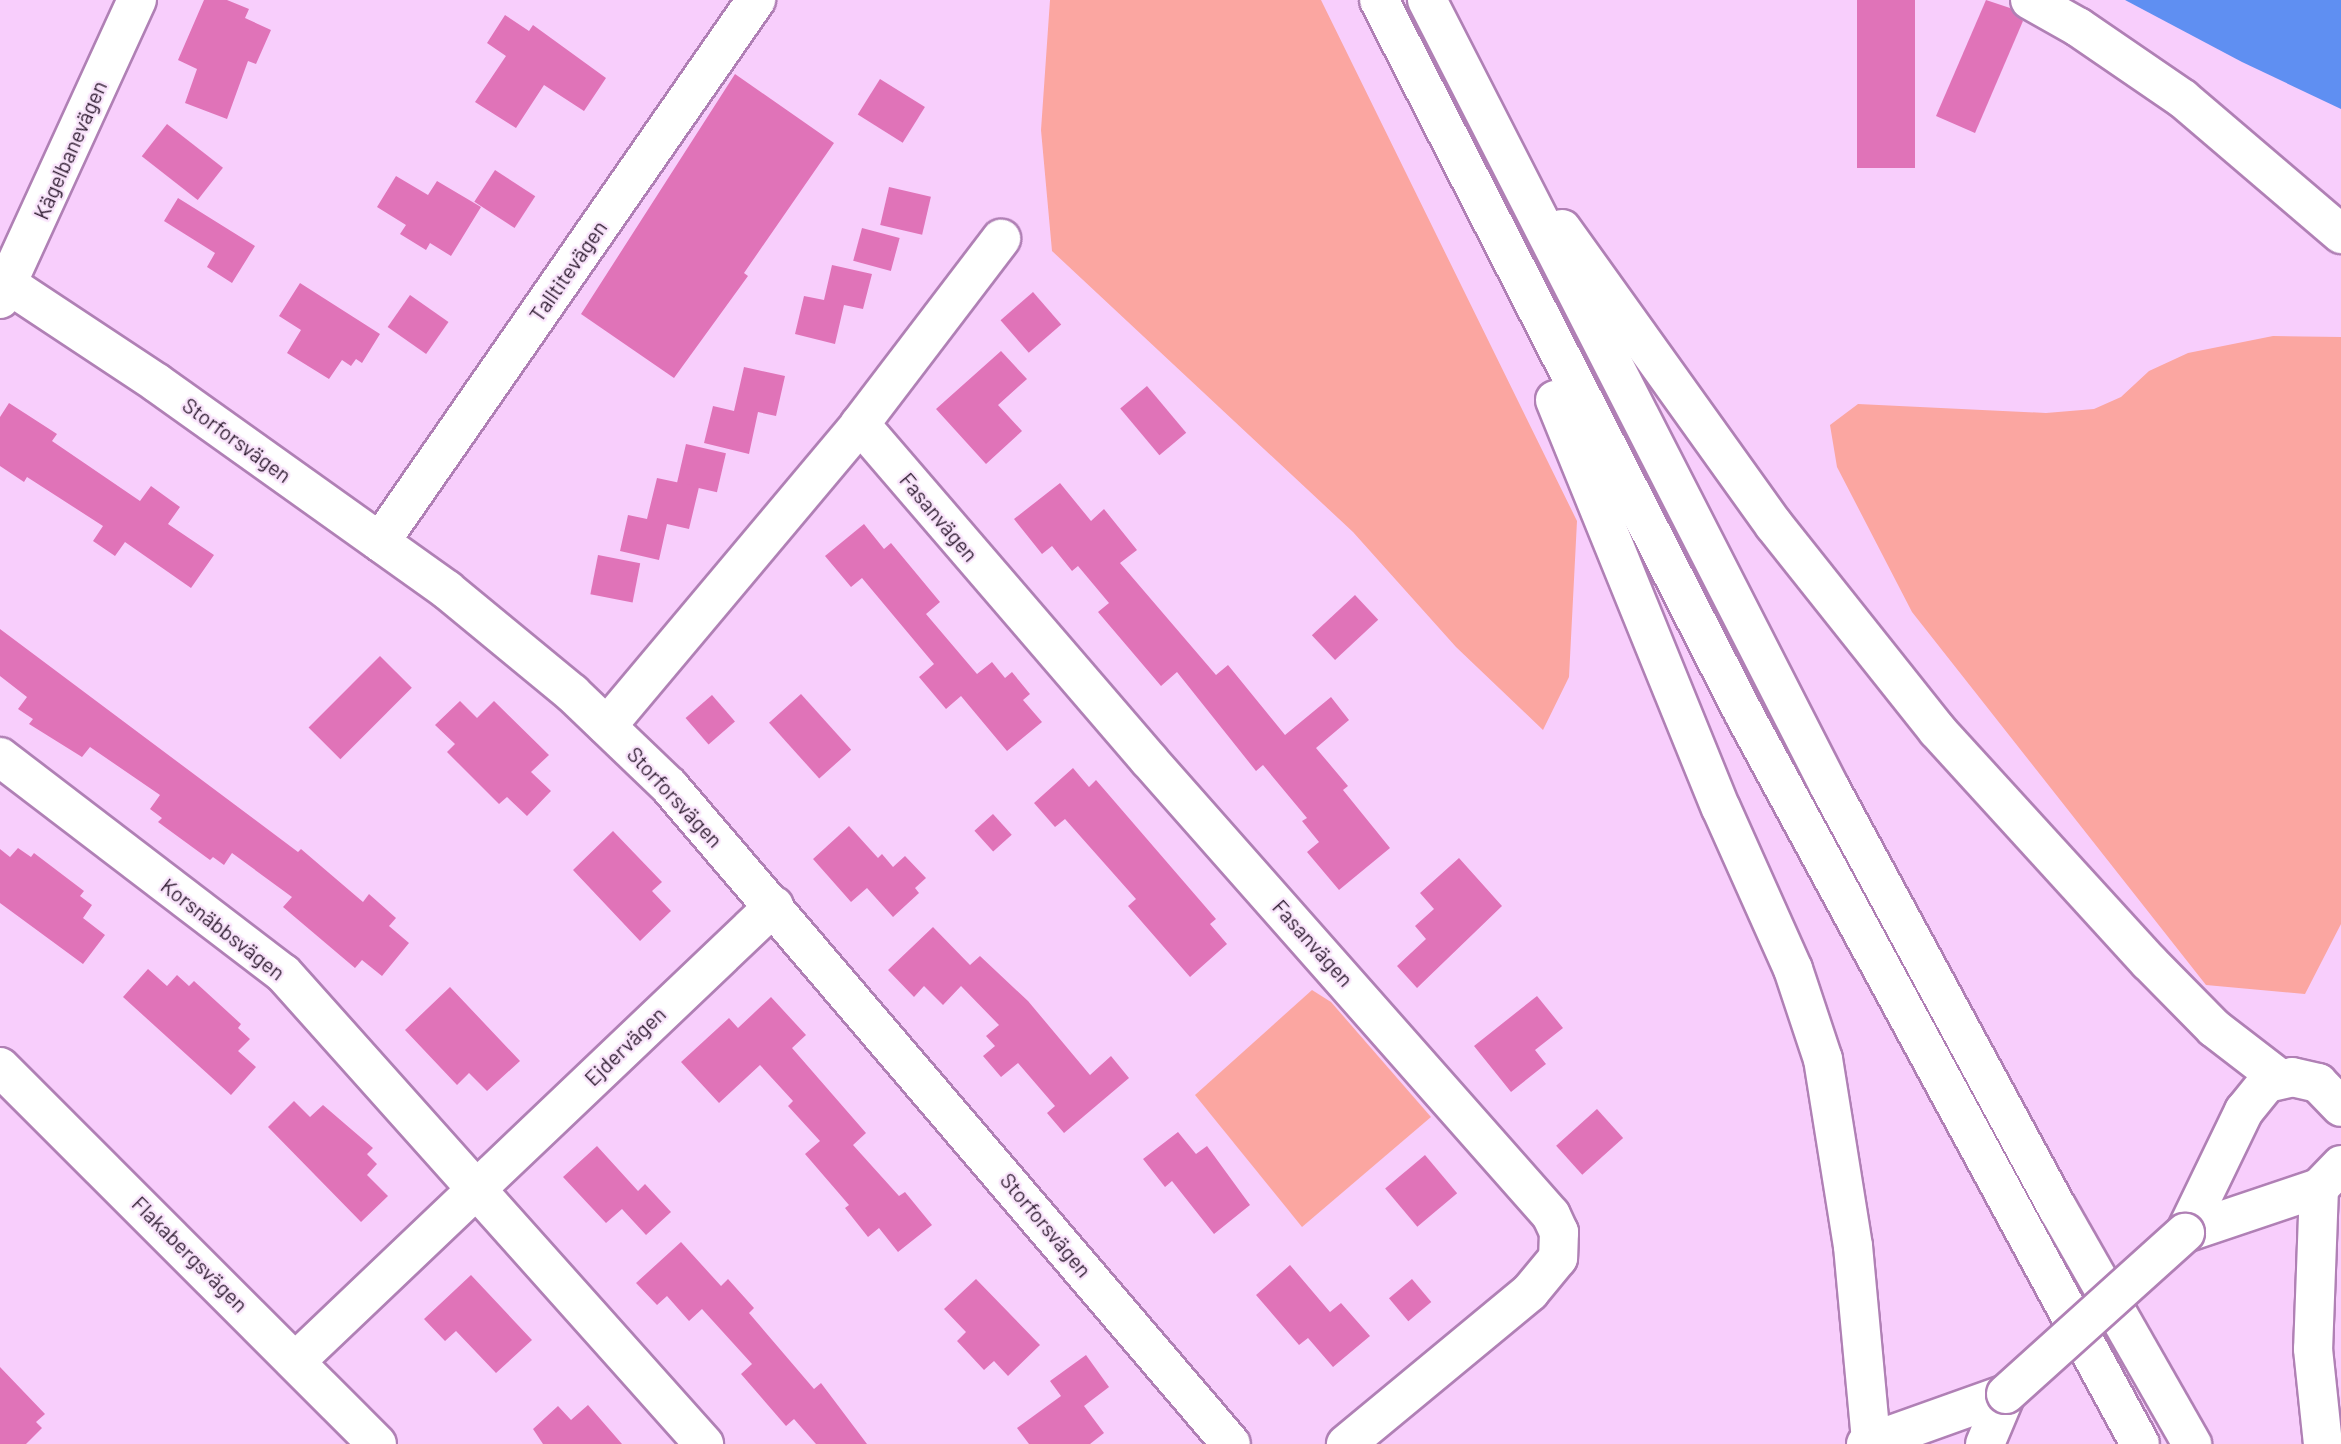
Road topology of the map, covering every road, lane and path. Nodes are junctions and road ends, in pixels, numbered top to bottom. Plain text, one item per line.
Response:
1 (137, 0) edge
2 (756, 0) edge
3 (1379, 0) edge
4 (1427, 0) edge
5 (2029, 0) edge
6 (1489, 126) junction
7 (1451, 144) junction
8 (2341, 234) edge
9 (1001, 239) dead end
10 (3, 288) edge
11 (860, 424) junction
12 (380, 542) junction
13 (607, 726) junction
14 (0, 757) edge
15 (774, 906) junction
16 (0, 1067) edge
17 (2279, 1078) junction
18 (2337, 1091) edge
19 (2330, 1177) edge
20 (479, 1188) junction
21 (2185, 1233) junction
22 (296, 1361) junction
23 (2006, 1394) junction
24 (1868, 1442) edge
25 (377, 1444) edge
26 (704, 1444) edge
27 (1231, 1444) edge
28 (1346, 1444) edge
29 (1984, 1444) edge
30 (2140, 1444) edge
31 (2192, 1444) edge
32 (2323, 1444) edge

1 - 10 main road, Kägelbanevägen
2 - 12 main road, Talltitevägen
3 - 7 main road
4 - 6 main road
5 - 8 main road
6 - 17 main road
6 - 31 main road
7 - 24 main road
7 - 30 main road
9 - 11 main road
10 - 12 main road, Storforsvägen
11 - 13 main road
11 - 28 main road, Fasanvägen
12 - 13 main road, Storforsvägen
13 - 15 main road, Storforsvägen
14 - 20 main road, Korsnäbbsvägen
15 - 20 main road, Ejdervägen
15 - 27 main road, Storforsvägen
16 - 22 main road, Flakabergsvägen
17 - 18 main road
17 - 21 main road
19 - 21 main road
19 - 32 main road
20 - 22 main road, Ejdervägen
20 - 26 main road
21 - 23 main road, bridge
22 - 25 main road, Flakabergsvägen
23 - 24 main road
23 - 29 main road

